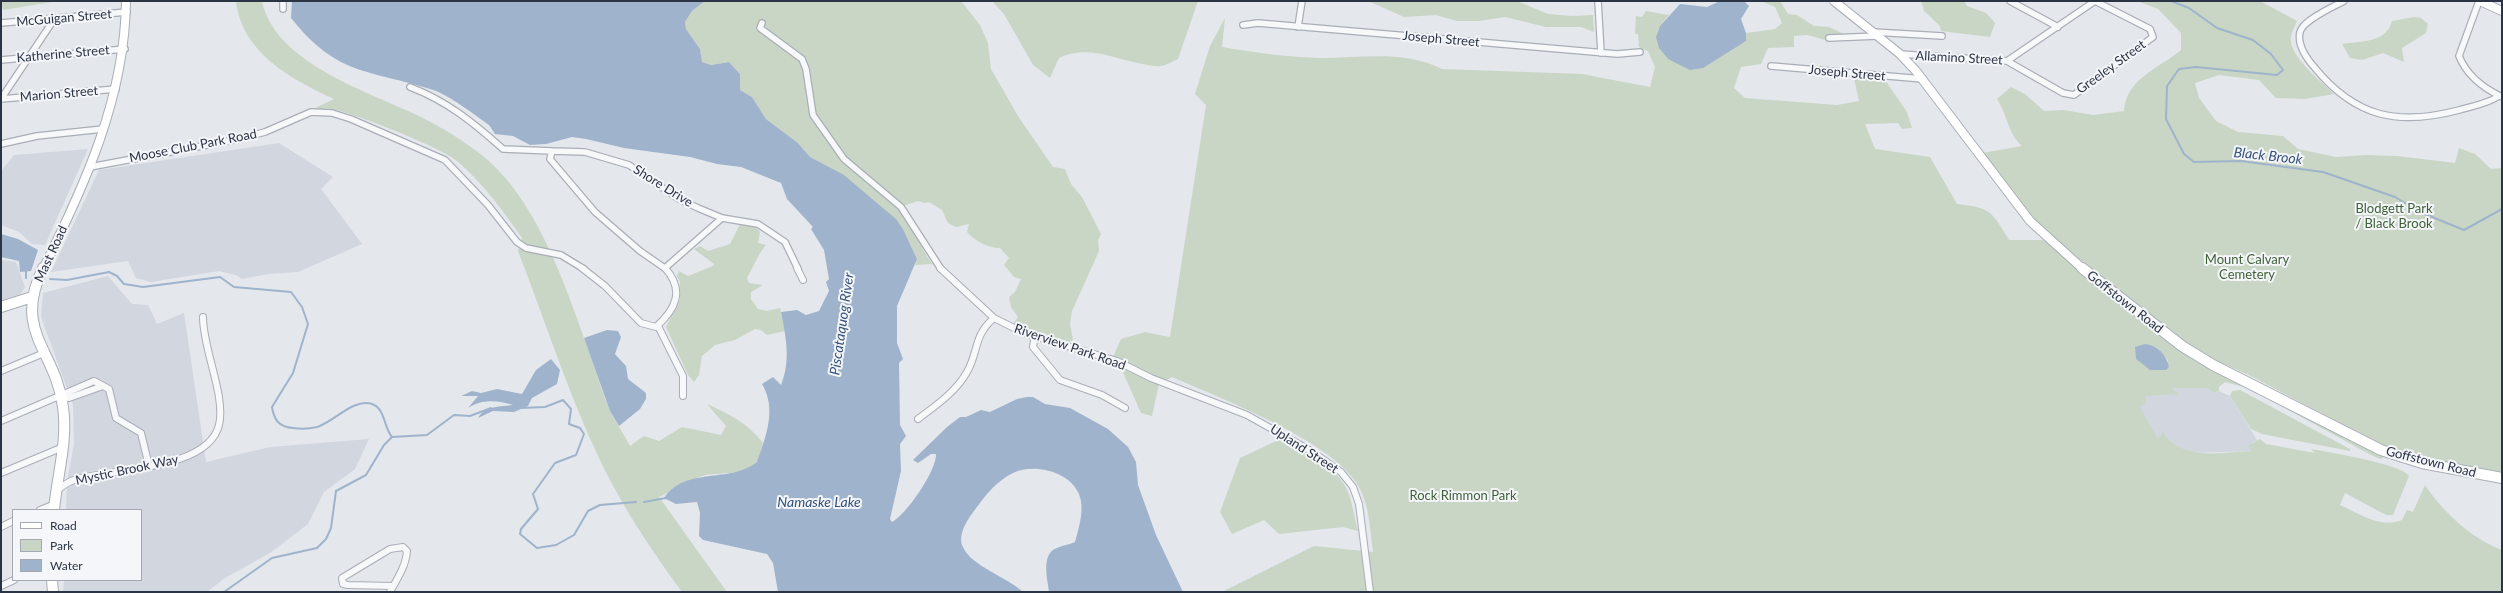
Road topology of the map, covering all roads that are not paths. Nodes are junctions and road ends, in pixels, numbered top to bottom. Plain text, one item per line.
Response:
1 (126, 1) edge
2 (284, 1) edge
3 (1302, 1) edge
4 (1598, 1) edge
5 (1834, 1) edge
6 (2010, 1) edge
7 (2095, 1) edge
8 (2344, 1) edge
9 (2480, 1) edge
10 (284, 9) dead end
11 (2502, 11) edge
12 (127, 12) junction
13 (55, 18) junction
14 (1, 23) edge
15 (762, 23) dead end
16 (1243, 25) dead end
17 (1298, 27) junction
18 (2058, 27) junction
19 (1875, 34) junction
20 (1942, 36) dead end
21 (1829, 38) dead end
22 (125, 49) junction
23 (1601, 52) junction
24 (1640, 52) dead end
25 (1900, 54) junction
26 (28, 58) junction
27 (1, 60) edge
28 (2007, 61) junction
29 (1771, 66) dead end
30 (1923, 79) junction
31 (410, 87) dead end
32 (116, 89) junction
33 (2501, 96) edge
34 (1, 99) edge
35 (103, 129) junction
36 (1, 144) edge
37 (552, 151) junction
38 (90, 166) junction
39 (722, 218) junction
40 (666, 268) junction
41 (803, 280) dead end
42 (32, 297) junction
43 (1, 307) edge
44 (203, 317) dead end
45 (994, 318) junction
46 (658, 326) junction
47 (1035, 335) junction
48 (44, 354) junction
49 (1, 371) edge
50 (103, 386) junction
51 (1196, 395) joint
52 (683, 396) dead end
53 (61, 397) junction
54 (1125, 408) dead end
55 (918, 419) dead end
56 (1, 421) edge
57 (63, 447) junction
58 (149, 466) junction
59 (1, 473) edge
60 (2502, 478) edge
61 (56, 491) junction
62 (54, 507) edge
63 (12, 522) edge
64 (1, 527) edge
65 (12, 581) edge
66 (52, 581) edge
67 (1, 586) edge
68 (392, 589) edge
69 (53, 592) edge
70 (1370, 592) edge

1 - 12 main road, Mast Road
2 - 10 street
3 - 17 street
4 - 23 street
5 - 19 main road, Goffstown Road
6 - 18 street
7 - 18 street, Allamino Street
7 - 28 street, Greeley Street
8 - 33 street
9 - 11 main road
9 - 33 street
12 - 13 street, McGuigan Street
12 - 22 main road, Mast Road
13 - 14 street, McGuigan Street
13 - 26 street
15 - 45 street, Riverview Park Road
16 - 17 street, Joseph Street
17 - 23 street, Joseph Street
18 - 28 street, Allamino Street
19 - 20 street
19 - 21 street
19 - 25 main road, Goffstown Road
22 - 26 street, Katherine Street
22 - 32 main road, Mast Road
23 - 24 street, Joseph Street
25 - 28 street, Allamino Street
25 - 30 main road, Goffstown Road
26 - 27 street, Katherine Street
26 - 34 street
29 - 30 street, Joseph Street
30 - 60 main road, Goffstown Road
31 - 37 street
32 - 34 street, Marion Street
32 - 35 main road, Mast Road
35 - 36 street
35 - 38 main road, Mast Road
37 - 39 street, Shore Drive
37 - 40 street
38 - 42 main road, Mast Road
38 - 46 street, Moose Club Park Road
39 - 40 street
39 - 41 street, Shore Drive
40 - 46 street
42 - 43 main road
42 - 48 main road, Mast Road
44 - 58 street, Mystic Brook Way
45 - 47 street, Riverview Park Road
45 - 55 street
46 - 52 street
47 - 51 street, Riverview Park Road
47 - 54 street
48 - 49 street
48 - 53 main road, Mast Road
50 - 53 street
50 - 53 street
50 - 58 street
51 - 70 street, Upland Street
53 - 56 street
53 - 57 main road, Mast Road
57 - 59 street
57 - 61 main road, Mast Road
58 - 61 street, Mystic Brook Way
61 - 62 main road, Mast Road
63 - 64 street
65 - 67 street
66 - 69 main road
68 - 68 street

